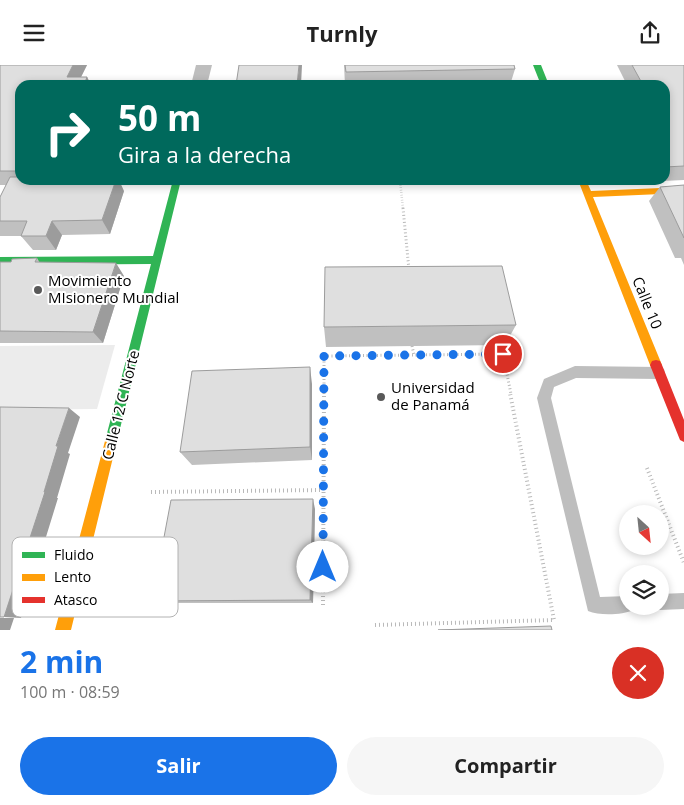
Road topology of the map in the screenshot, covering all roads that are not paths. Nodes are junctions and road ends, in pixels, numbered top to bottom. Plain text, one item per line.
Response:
1 (204, 65) edge
2 (537, 65) edge
3 (200, 80) edge
4 (543, 80) edge
5 (176, 185) edge
6 (584, 185) edge
7 (684, 191) edge
8 (588, 194) junction
9 (158, 260) junction
10 (0, 261) edge
11 (659, 373) junction
12 (684, 436) edge
13 (87, 537) edge
14 (684, 601) edge
15 (669, 602) edge
16 (619, 604) edge
17 (66, 617) edge
18 (63, 630) edge

1 - 3 street
2 - 4 street
5 - 9 street, Calle 12 C Norte
6 - 8 street, Calle 10
7 - 8 street
8 - 11 street, Calle 10
9 - 10 street
9 - 13 street, Calle 12 C Norte
11 - 12 street, Calle 10
11 - 16 lane
14 - 15 lane
17 - 18 street, Calle 12 C Norte

